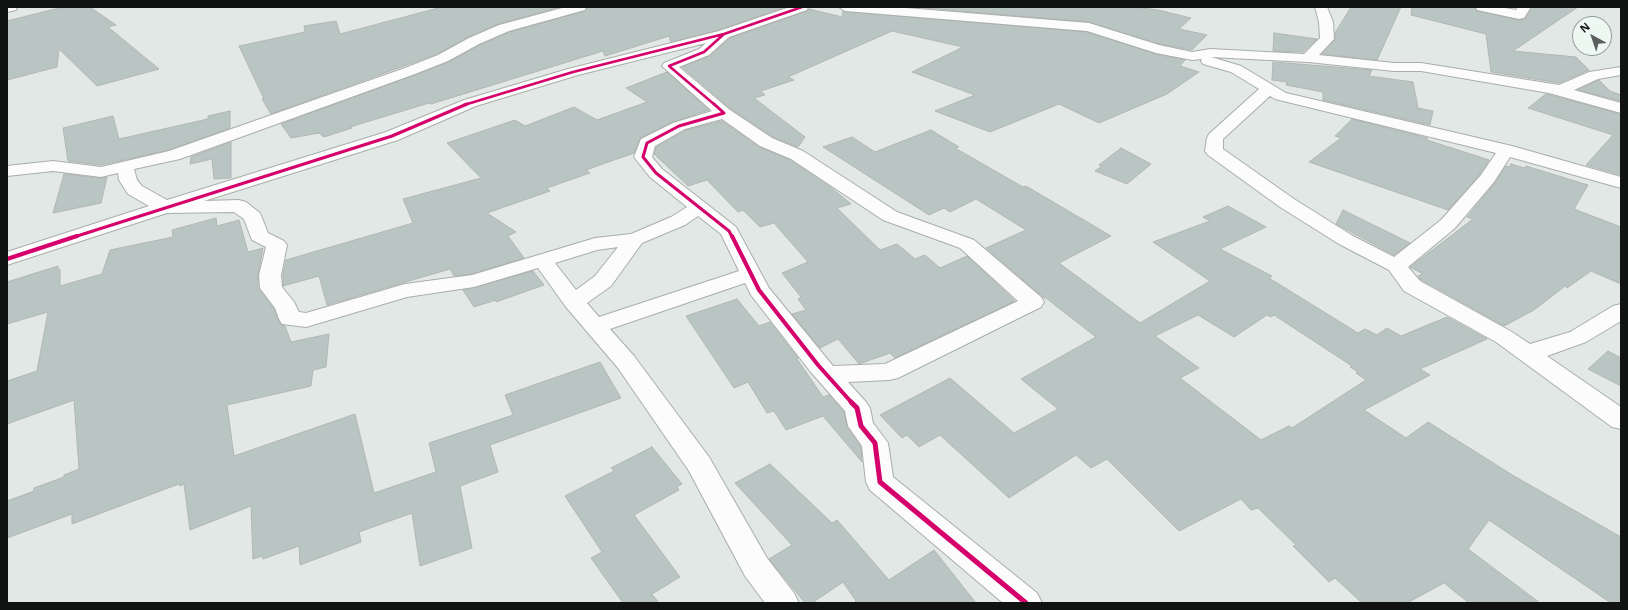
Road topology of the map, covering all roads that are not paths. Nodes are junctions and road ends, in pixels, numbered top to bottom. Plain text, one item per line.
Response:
1 (11, 7) edge
2 (580, 7) edge
3 (802, 7) edge
4 (845, 7) edge
5 (1321, 7) edge
6 (1482, 7) edge
7 (1525, 7) edge
8 (7, 8) edge
9 (724, 34) junction
10 (1192, 56) junction
11 (630, 57) junction
12 (1308, 58) junction
13 (669, 66) junction
14 (1621, 71) edge
15 (1550, 88) junction
16 (1267, 89) junction
17 (1621, 108) edge
18 (724, 113) junction
19 (1506, 150) junction
20 (124, 167) junction
21 (7, 171) edge
22 (1621, 183) edge
23 (165, 207) junction
24 (699, 207) junction
25 (635, 239) junction
26 (7, 260) edge
27 (543, 261) junction
28 (1396, 266) junction
29 (751, 274) junction
30 (574, 302) junction
31 (1621, 311) edge
32 (594, 326) junction
33 (1526, 354) junction
34 (828, 375) junction
35 (1621, 420) edge
36 (783, 603) edge
37 (1026, 603) edge

1 - 8 street
2 - 20 street
3 - 9 street
4 - 10 street
5 - 12 street
6 - 7 street
9 - 11 street
9 - 13 street
10 - 12 street
10 - 16 street
11 - 13 street
11 - 23 street
12 - 15 street
13 - 18 street
14 - 15 street
15 - 17 street
16 - 19 street
16 - 28 street
18 - 24 street
18 - 34 street
19 - 22 street
19 - 28 street
20 - 21 street
20 - 23 street
23 - 26 street
23 - 27 street
24 - 25 street
24 - 29 street
25 - 27 street
25 - 30 street
27 - 30 street
28 - 33 street
29 - 32 street
29 - 34 street
30 - 32 street
31 - 33 street
32 - 36 street
33 - 35 street
34 - 37 street

